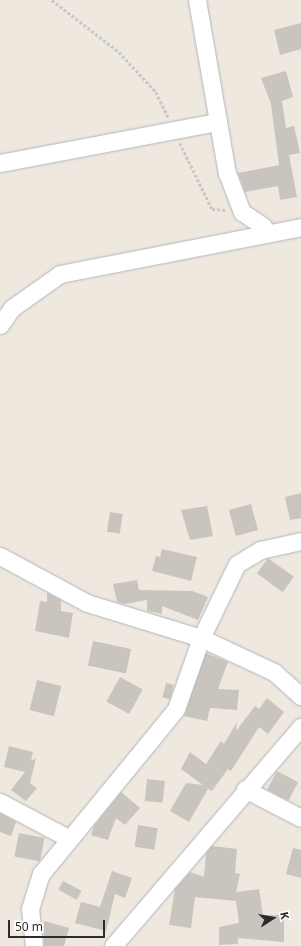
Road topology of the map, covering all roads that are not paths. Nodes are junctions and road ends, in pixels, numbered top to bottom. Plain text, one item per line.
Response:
1 (196, 0) edge
2 (218, 122) junction
3 (0, 163) edge
4 (301, 227) edge
5 (268, 234) junction
6 (0, 325) edge
7 (301, 541) edge
8 (0, 556) edge
9 (201, 638) junction
10 (301, 696) edge
11 (301, 727) edge
12 (245, 789) junction
13 (0, 802) edge
14 (301, 818) edge
15 (68, 838) junction
16 (115, 945) edge
17 (34, 946) edge

1 - 2 street
2 - 3 street
2 - 5 street
4 - 5 street
5 - 6 street
7 - 9 street
8 - 9 street
9 - 10 street
9 - 15 street
11 - 12 street
12 - 14 street
12 - 16 street
13 - 15 street
15 - 17 street

